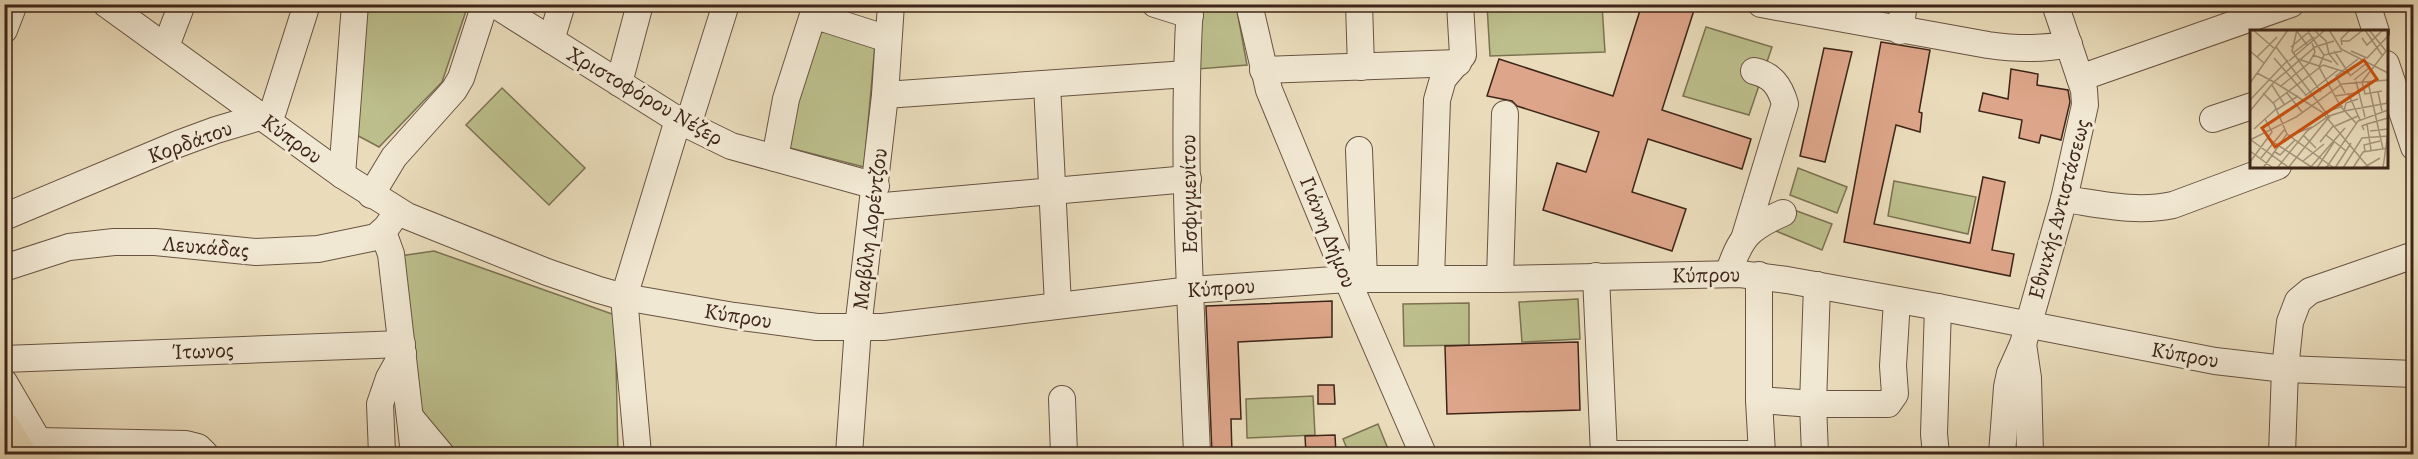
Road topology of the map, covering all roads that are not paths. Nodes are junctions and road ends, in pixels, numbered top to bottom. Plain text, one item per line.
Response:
1 (14, 4) edge
2 (106, 4) edge
3 (182, 4) edge
4 (307, 4) edge
5 (355, 4) edge
6 (485, 4) edge
7 (494, 4) edge
8 (562, 4) edge
9 (640, 4) edge
10 (726, 4) edge
11 (891, 4) edge
12 (1155, 4) edge
13 (1249, 4) edge
14 (1359, 4) edge
15 (1460, 4) edge
16 (1761, 4) edge
17 (1904, 4) edge
18 (2055, 4) edge
19 (2291, 4) edge
20 (2367, 4) edge
21 (1190, 10) edge
22 (4, 30) edge
23 (2375, 30) edge
24 (1899, 31) junction
25 (888, 39) junction
26 (551, 40) junction
27 (2069, 44) junction
28 (166, 46) junction
29 (1458, 63) junction
30 (1361, 67) junction
31 (1263, 70) junction
32 (1754, 71) dead end
33 (2388, 71) edge
34 (1187, 74) junction
35 (2080, 78) junction
36 (619, 83) junction
37 (1047, 84) junction
38 (885, 95) junction
39 (2250, 107) edge
40 (1505, 114) dead end
41 (262, 117) junction
42 (2212, 119) dead end
43 (2402, 121) edge
44 (683, 122) junction
45 (2414, 147) edge
46 (1359, 150) dead end
47 (775, 158) junction
48 (2272, 168) edge
49 (342, 175) junction
50 (1188, 179) junction
51 (1052, 190) junction
52 (371, 195) junction
53 (874, 196) junction
54 (2064, 199) junction
55 (398, 211) junction
56 (1783, 213) dead end
57 (4, 217) edge
58 (383, 232) junction
59 (1741, 243) junction
60 (2414, 255) edge
61 (4, 268) edge
62 (1728, 274) junction
63 (1759, 275) junction
64 (1596, 276) junction
65 (1355, 278) junction
66 (1431, 278) junction
67 (1500, 279) junction
68 (1787, 280) junction
69 (1816, 285) junction
70 (1191, 290) junction
71 (624, 297) junction
72 (1897, 300) junction
73 (1058, 304) junction
74 (1938, 307) junction
75 (858, 328) junction
76 (2026, 334) junction
77 (402, 348) junction
78 (4, 359) edge
79 (2285, 369) junction
80 (2414, 374) edge
81 (4, 382) edge
82 (1062, 399) dead end
83 (1759, 400) junction
84 (1813, 404) junction
85 (411, 418) junction
86 (4, 428) edge
87 (35, 450) edge
88 (205, 454) edge
89 (382, 454) edge
90 (414, 454) edge
91 (441, 454) edge
92 (638, 454) edge
93 (849, 454) edge
94 (1064, 454) edge
95 (1197, 454) edge
96 (1424, 454) edge
97 (1604, 454) edge
98 (1762, 454) edge
99 (1815, 454) edge
100 (1935, 454) edge
101 (2002, 454) edge
102 (2030, 454) edge
103 (2282, 454) edge

1 - 22 street
2 - 28 street, Κύπρου
3 - 28 street
4 - 41 street, Κορδάτου
5 - 49 street
6 - 52 street
7 - 26 street, Χριστοφόρου Νέζερ
8 - 26 street
9 - 36 street
10 - 44 street
11 - 25 street, Μαβίλη Λορέντζου
12 - 21 street
13 - 31 street, Γιάννη Δήμου
14 - 30 street
15 - 29 street
16 - 24 street
17 - 24 street
18 - 27 street, Εθνικής Αντιστάσεως
19 - 35 street
20 - 23 street
21 - 34 street, Εσφιγμενίτου
24 - 27 street
25 - 38 street, Μαβίλη Λορέντζου
25 - 47 street
26 - 36 street, Χριστοφόρου Νέζερ
27 - 35 street, Εθνικής Αντιστάσεως
28 - 41 street, Κύπρου
29 - 30 street
29 - 66 street
30 - 31 street
31 - 65 street, Γιάννη Δήμου
32 - 59 street
33 - 43 street
34 - 37 street
34 - 50 street, Εσφιγμενίτου
35 - 54 street, Εθνικής Αντιστάσεως
36 - 44 street, Χριστοφόρου Νέζερ
37 - 38 street
37 - 51 street
38 - 53 street, Μαβίλη Λορέντζου
39 - 42 street
40 - 67 street
41 - 49 street, Κύπρου
41 - 57 street, Κορδάτου
43 - 45 street
44 - 47 street, Χριστοφόρου Νέζερ
44 - 71 street
46 - 65 street
47 - 53 street, Χριστοφόρου Νέζερ
48 - 54 street
49 - 52 street, Κύπρου
50 - 51 street
50 - 70 street, Εσφιγμενίτου
51 - 53 street
51 - 73 street
52 - 55 street, Κύπρου
53 - 75 street, Μαβίλη Λορέντζου
54 - 76 street, Εθνικής Αντιστάσεως
55 - 58 street
55 - 71 street, Κύπρου
56 - 59 street
58 - 61 street, Λευκάδας
58 - 77 street
59 - 62 street
59 - 68 street
60 - 79 street
62 - 63 street, Κύπρου
62 - 64 street, Κύπρου
63 - 68 street, Κύπρου
63 - 83 street
64 - 67 street, Κύπρου
64 - 97 street
65 - 66 street, Κύπρου
65 - 70 street, Κύπρου
65 - 96 street, Γιάννη Δήμου
66 - 67 street, Κύπρου
68 - 69 street, Κύπρου
69 - 72 street, Κύπρου
69 - 84 street
70 - 73 street, Κύπρου
70 - 95 street, Εσφιγμενίτου
71 - 75 street, Κύπρου
71 - 92 street
72 - 74 street, Κύπρου
72 - 84 street
73 - 75 street, Κύπρου
74 - 76 street, Κύπρου
74 - 100 street
75 - 93 street, Μαβίλη Λορέντζου
76 - 79 street, Κύπρου
76 - 101 street, Εθνικής Αντιστάσεως
76 - 102 street, Εθνικής Αντιστάσεως
77 - 78 street, Ίτωνος
77 - 85 street
77 - 89 street
79 - 80 street, Κύπρου
79 - 103 street
81 - 87 street
82 - 94 street
83 - 84 street
83 - 98 street
84 - 99 street
85 - 90 street
85 - 91 street
86 - 87 main road
87 - 88 street
97 - 98 street

